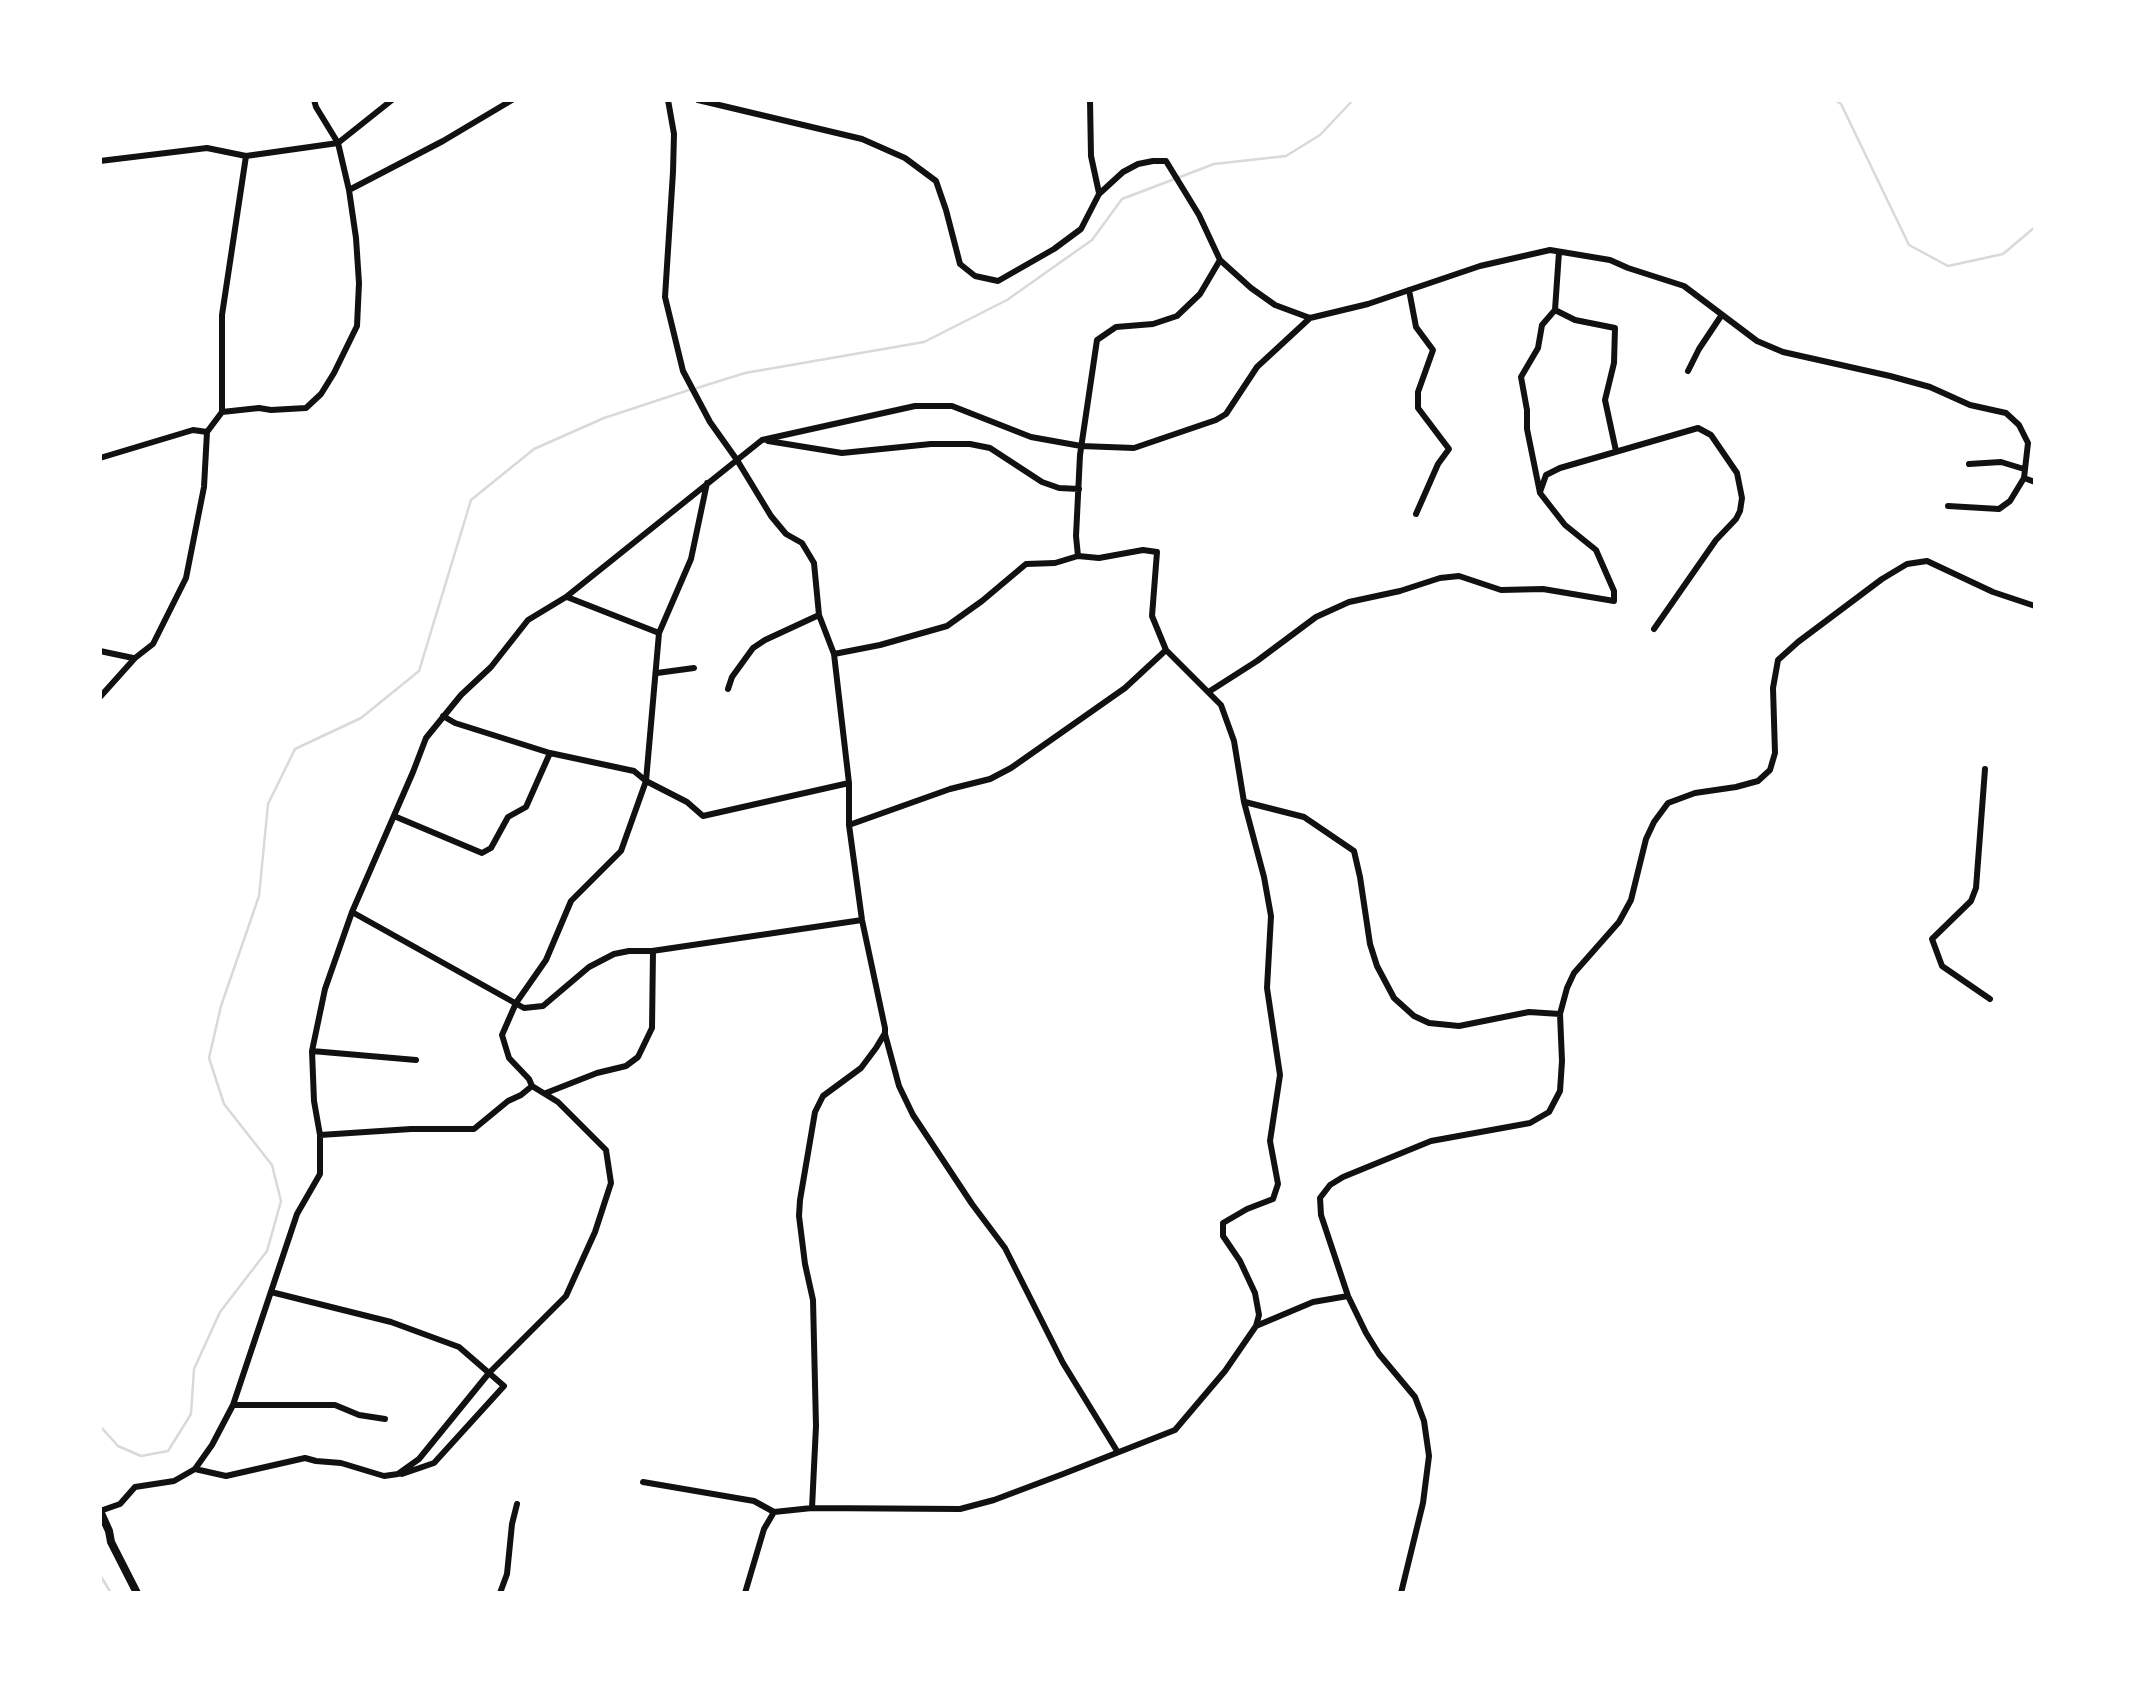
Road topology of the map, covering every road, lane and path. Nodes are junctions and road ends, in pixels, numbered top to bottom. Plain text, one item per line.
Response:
1 (314, 100) edge
2 (392, 100) edge
3 (512, 100) edge
4 (668, 100) edge
5 (698, 100) edge
6 (1090, 100) edge
7 (338, 143) junction
8 (246, 156) junction
9 (100, 161) edge
10 (349, 190) junction
11 (1100, 194) junction
12 (1559, 252) junction
13 (1220, 260) junction
14 (1409, 290) junction
15 (1556, 310) junction
16 (1721, 316) junction
17 (1310, 318) junction
18 (1688, 371) dead end
19 (222, 412) junction
20 (207, 432) junction
21 (762, 440) junction
22 (1081, 446) junction
23 (1616, 450) junction
24 (100, 458) edge
25 (737, 460) junction
26 (1969, 464) dead end
27 (2024, 469) junction
28 (2024, 478) junction
29 (2035, 482) edge
30 (707, 483) junction
31 (1079, 489) junction
32 (1540, 493) junction
33 (1948, 506) dead end
34 (1416, 514) dead end
35 (1078, 556) junction
36 (566, 597) junction
37 (2035, 606) edge
38 (819, 615) junction
39 (1654, 629) dead end
40 (659, 633) junction
41 (1166, 650) junction
42 (100, 652) edge
43 (834, 654) junction
44 (134, 658) junction
45 (694, 668) dead end
46 (657, 673) junction
47 (728, 689) dead end
48 (1210, 692) junction
49 (100, 697) edge
50 (444, 716) junction
51 (550, 752) junction
52 (1985, 769) dead end
53 (646, 780) junction
54 (849, 783) junction
55 (1244, 802) junction
56 (394, 816) junction
57 (848, 824) junction
58 (352, 912) junction
59 (862, 920) junction
60 (653, 951) junction
61 (1990, 999) dead end
62 (516, 1003) junction
63 (1560, 1014) junction
64 (885, 1032) junction
65 (312, 1050) junction
66 (416, 1060) dead end
67 (532, 1086) junction
68 (545, 1094) junction
69 (320, 1135) junction
70 (271, 1292) junction
71 (1348, 1296) junction
72 (1256, 1326) junction
73 (490, 1373) junction
74 (233, 1405) junction
75 (385, 1420) dead end
76 (1117, 1451) junction
77 (195, 1468) junction
78 (398, 1474) junction
79 (643, 1482) dead end
80 (516, 1504) dead end
81 (812, 1508) junction
82 (100, 1511) edge
83 (774, 1512) junction
84 (137, 1593) edge
85 (500, 1593) edge
86 (745, 1593) edge
87 (1401, 1593) edge

1 - 7 street
2 - 7 street
3 - 10 street
4 - 25 street
5 - 11 street
6 - 11 street
7 - 8 street
7 - 10 street
8 - 9 street
8 - 19 street
10 - 19 street
11 - 13 street
12 - 14 street
12 - 15 street
12 - 16 street
13 - 17 street
13 - 22 street
14 - 17 street
14 - 34 street
15 - 23 street
15 - 32 street
16 - 18 street
16 - 27 street
17 - 22 street
19 - 20 street
20 - 24 street
20 - 44 street
21 - 22 street
21 - 25 street
21 - 31 street
22 - 31 street
23 - 32 street
23 - 39 street
25 - 30 street
25 - 38 street
26 - 27 street
27 - 28 street
28 - 29 street
28 - 33 street
30 - 36 street
30 - 40 street
31 - 35 street
32 - 48 street
35 - 41 street
35 - 43 street
36 - 40 street
36 - 50 street
37 - 63 street
38 - 43 street
38 - 47 street
40 - 46 street
41 - 48 street
41 - 57 street
42 - 44 street
43 - 54 street
44 - 49 street
45 - 46 street
46 - 53 street
48 - 55 street
50 - 51 street
50 - 56 street
51 - 53 street
51 - 56 street
52 - 61 street
53 - 54 street
53 - 62 street
54 - 57 street
55 - 63 street
55 - 72 street
56 - 58 street
57 - 59 street
58 - 62 street
58 - 65 street
59 - 60 street
59 - 64 street
60 - 62 street
60 - 68 street
62 - 67 street
63 - 71 street
64 - 76 street
64 - 81 street
65 - 66 street
65 - 69 street
67 - 68 street
67 - 69 street
68 - 73 street
69 - 70 street
70 - 73 street
70 - 74 street
71 - 72 street
71 - 87 street
72 - 76 street
73 - 78 street
73 - 78 street
74 - 75 street
74 - 77 street
76 - 81 street
77 - 78 street
77 - 82 street
79 - 83 street
80 - 85 street
81 - 83 street
82 - 84 street
83 - 86 street

